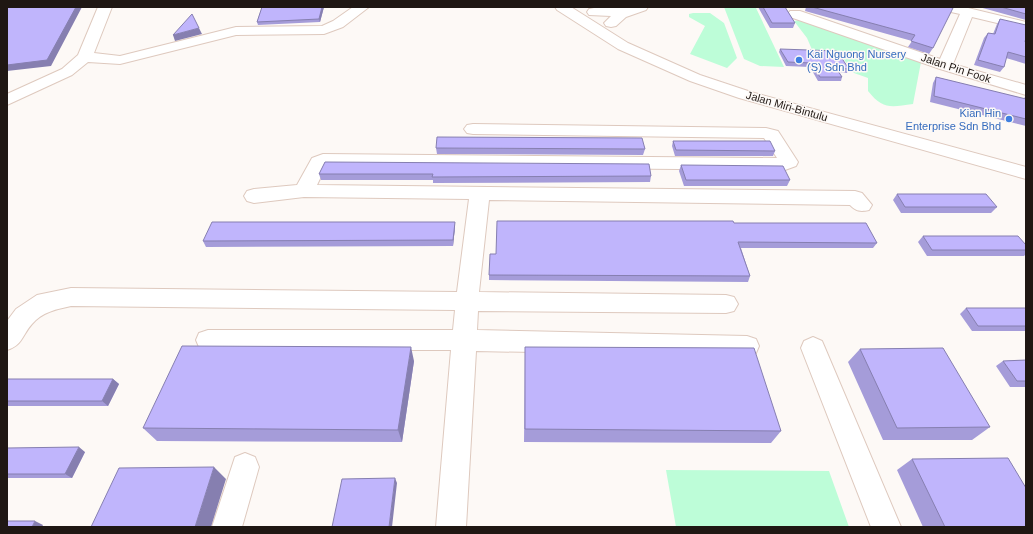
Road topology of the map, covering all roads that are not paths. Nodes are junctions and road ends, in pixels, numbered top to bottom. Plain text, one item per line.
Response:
1 (106, 7) edge
2 (362, 7) edge
3 (562, 7) edge
4 (641, 7) edge
5 (947, 7) edge
6 (590, 10) edge
7 (967, 12) junction
8 (795, 14) dead end
9 (618, 18) junction
10 (1026, 26) edge
11 (85, 57) junction
12 (945, 66) junction
13 (1026, 90) edge
14 (7, 100) edge
15 (473, 129) dead end
16 (655, 131) junction
17 (1026, 159) edge
18 (664, 162) junction
19 (1026, 173) edge
20 (304, 191) junction
21 (480, 193) junction
22 (675, 194) junction
23 (254, 196) dead end
24 (862, 205) dead end
25 (467, 301) junction
26 (726, 304) dead end
27 (7, 340) edge
28 (208, 340) dead end
29 (464, 340) junction
30 (747, 346) edge
31 (813, 348) dead end
32 (245, 468) dead end
33 (227, 527) edge
34 (451, 527) edge
35 (886, 527) edge

1 - 11 main road
2 - 11 main road
3 - 19 main road, Jalan Miri-Bintulu
4 - 9 main road
5 - 7 main road
6 - 9 main road, Jalan Miri-Bintulu
7 - 10 main road
7 - 12 main road
8 - 12 main road, Jalan Pin Fook
9 - 17 main road, Jalan Miri-Bintulu
11 - 14 main road
12 - 13 main road, Jalan Pin Fook
15 - 16 main road
16 - 18 main road
16 - 18 main road
18 - 20 main road
18 - 22 main road
20 - 21 main road
20 - 23 main road
21 - 22 main road
21 - 25 main road
22 - 24 main road
25 - 26 main road
25 - 27 main road
25 - 29 main road
28 - 29 main road
29 - 30 main road
29 - 34 main road
31 - 35 main road
32 - 33 main road

